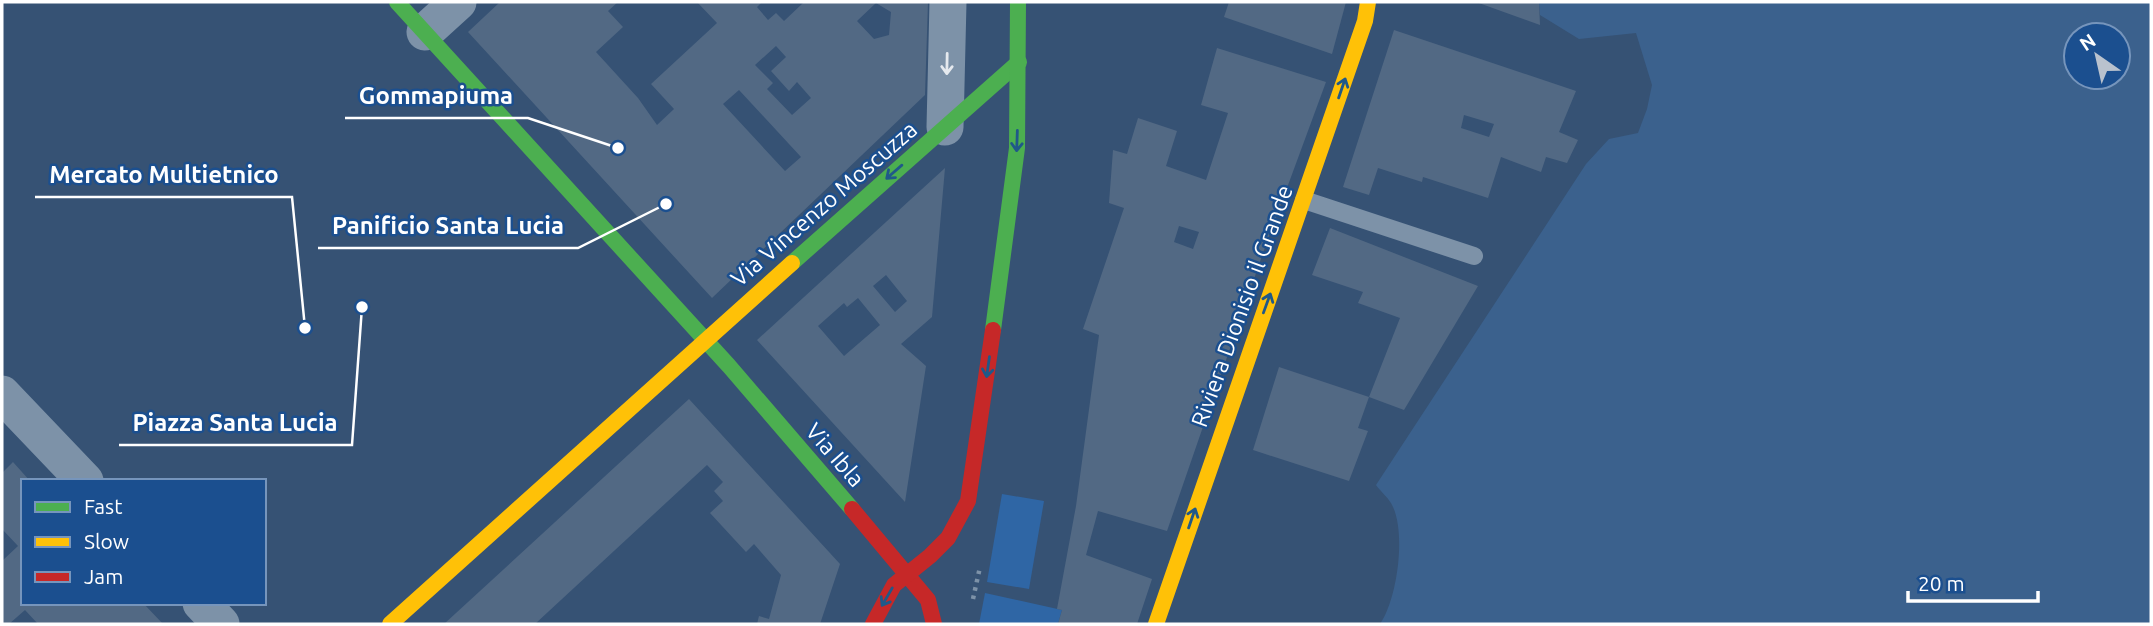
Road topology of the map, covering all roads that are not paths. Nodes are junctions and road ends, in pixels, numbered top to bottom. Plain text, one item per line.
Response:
1 (397, 2) edge
2 (948, 2) edge
3 (1018, 2) edge
4 (1367, 2) edge
5 (454, 5) edge
6 (425, 32) junction
7 (1019, 62) junction
8 (945, 127) junction
9 (1304, 200) junction
10 (1474, 256) dead end
11 (705, 340) junction
12 (5, 405) edge
13 (83, 479) edge
14 (907, 573) junction
15 (203, 605) edge
16 (221, 624) edge
17 (390, 624) edge
18 (873, 624) edge
19 (934, 624) edge
20 (1156, 624) edge

1 - 6 street, Via Ibla
2 -> 8 street
3 - 7 street
9 -> 4 street, Riviera Dionisio il Grande
5 - 6 street
6 - 11 street, Via Ibla
7 - 8 street, Via Vincenzo Moscuzza
7 -> 14 street
8 -> 11 street, Via Vincenzo Moscuzza
9 - 10 lane
20 -> 9 street, Riviera Dionisio il Grande
11 - 14 street, Via Ibla
11 - 17 street, Via Vincenzo Moscuzza
12 - 13 street
14 -> 18 street
14 - 19 street, Via Ibla
15 - 16 street

